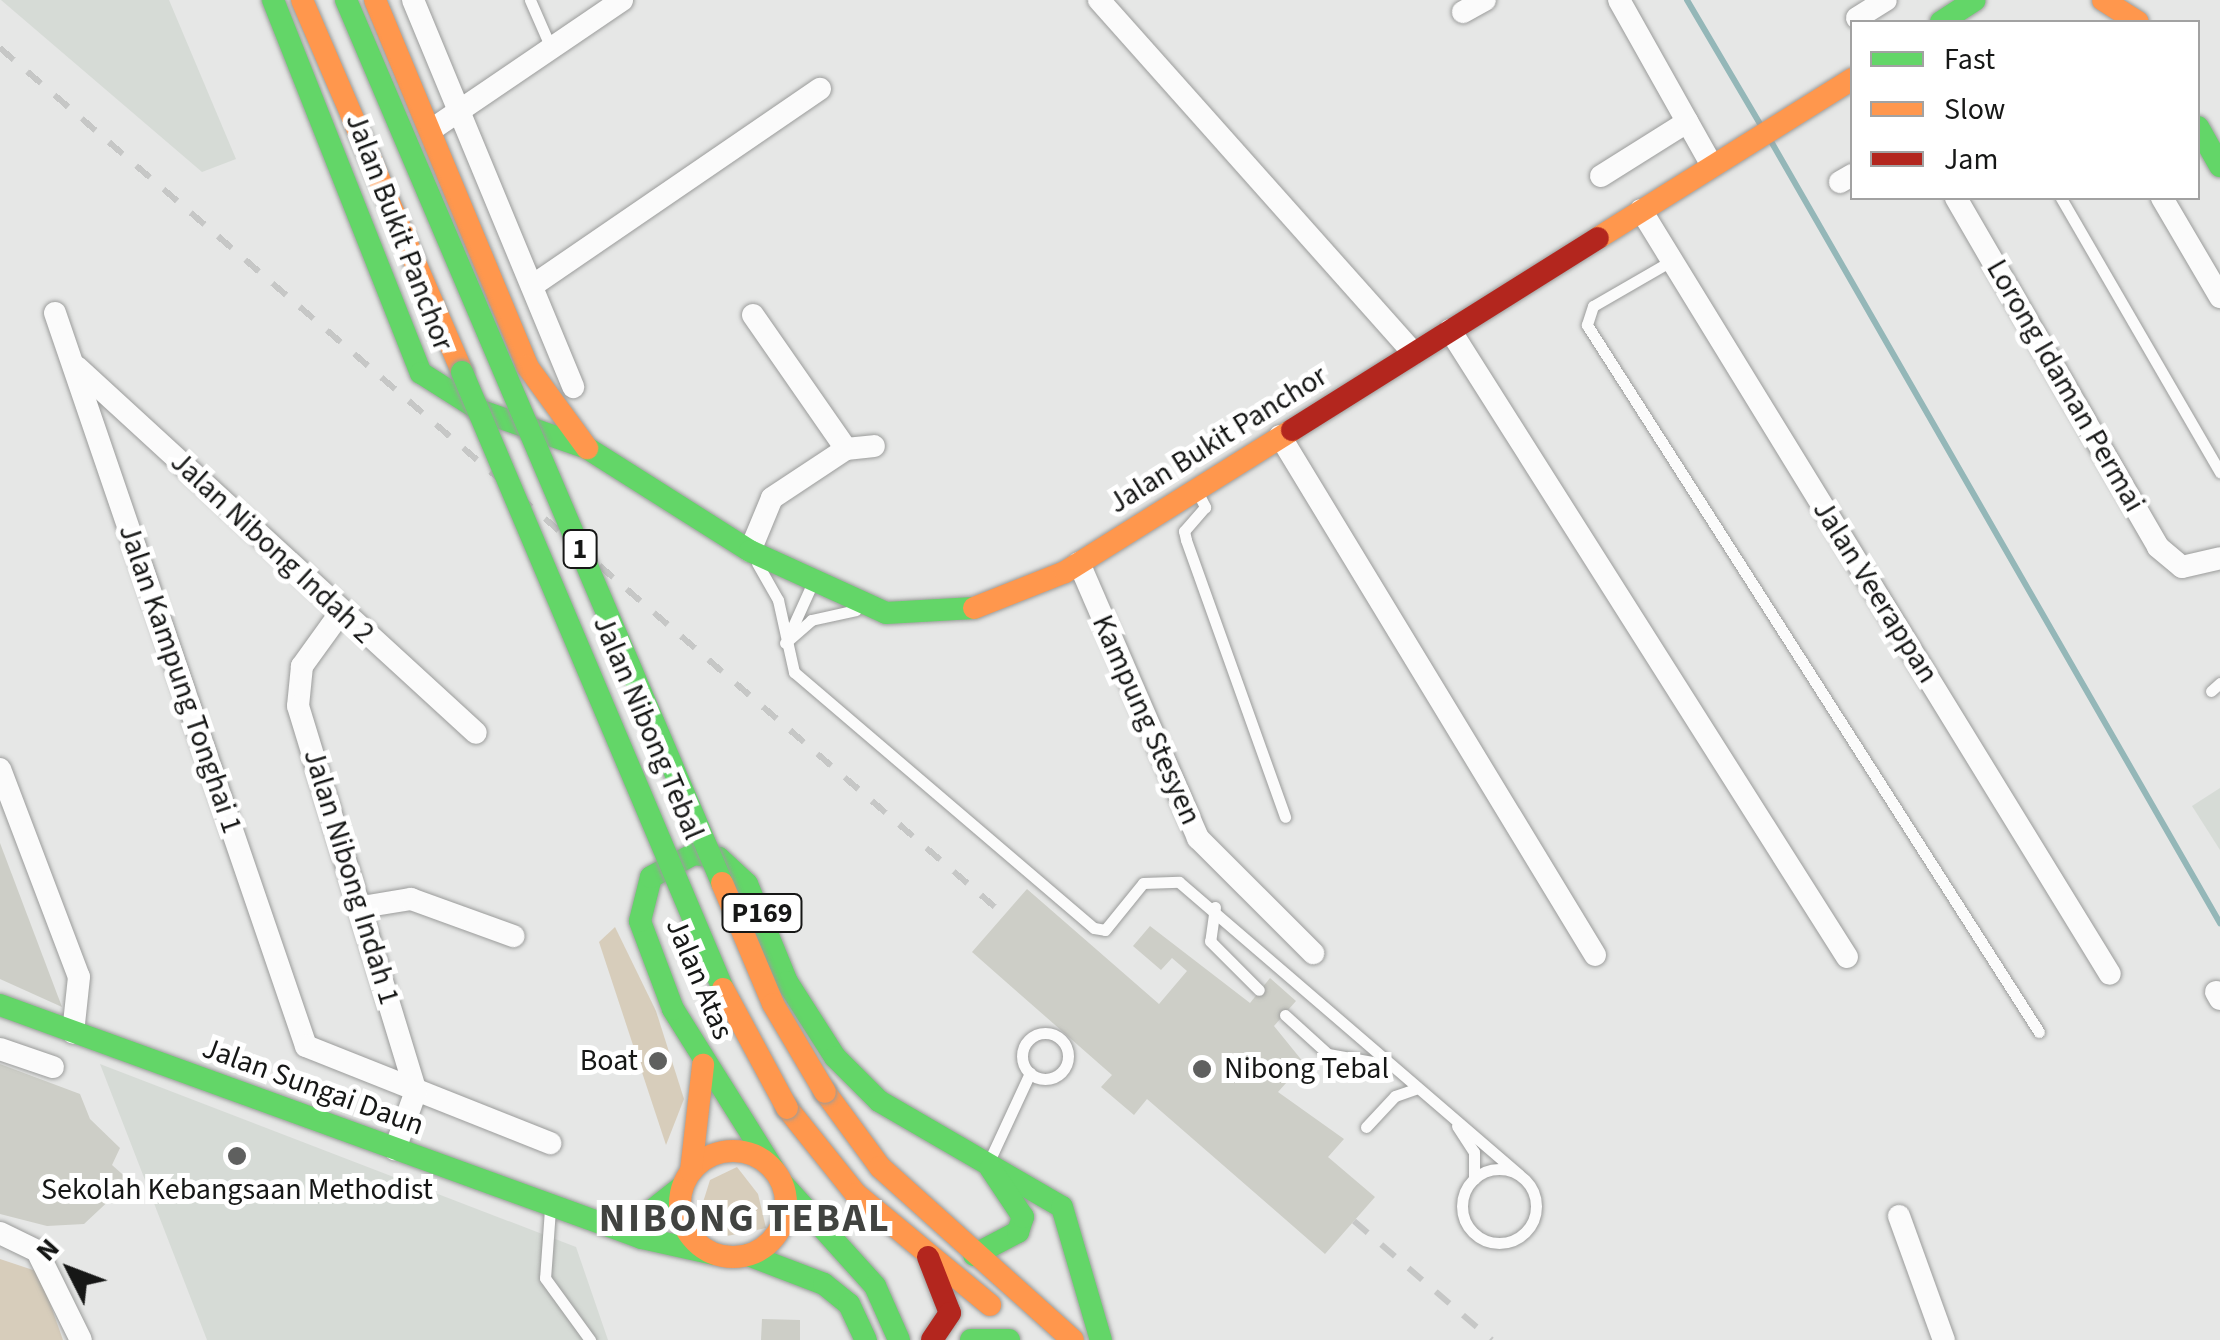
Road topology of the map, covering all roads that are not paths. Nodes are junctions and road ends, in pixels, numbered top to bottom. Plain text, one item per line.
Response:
1 (273, 0) edge
2 (302, 0) edge
3 (346, 0) edge
4 (375, 0) edge
5 (413, 0) edge
6 (530, 0) edge
7 (622, 0) edge
8 (1100, 0) edge
9 (1486, 0) edge
10 (1619, 0) edge
11 (1886, 0) edge
12 (1975, 0) edge
13 (2104, 0) edge
14 (1462, 12) dead end
15 (1854, 13) edge
16 (1944, 20) edge
17 (2135, 20) edge
18 (551, 48) junction
19 (1850, 81) edge
20 (820, 89) dead end
21 (459, 112) junction
22 (1687, 122) junction
23 (431, 130) junction
24 (2200, 130) edge
25 (1710, 164) junction
26 (2220, 166) edge
27 (1601, 176) dead end
28 (1957, 200) edge
29 (2062, 200) edge
30 (2163, 200) edge
31 (1641, 210) junction
32 (1672, 260) junction
33 (532, 286) junction
34 (2220, 298) edge
35 (55, 313) dead end
36 (753, 316) dead end
37 (1450, 330) junction
38 (1414, 352) junction
39 (71, 360) junction
40 (527, 366) junction
41 (573, 387) dead end
42 (481, 411) junction
43 (1280, 436) junction
44 (874, 446) dead end
45 (587, 448) junction
46 (846, 449) junction
47 (2220, 472) edge
48 (1196, 490) junction
49 (750, 551) junction
50 (2220, 558) edge
51 (1079, 563) junction
52 (812, 584) junction
53 (865, 610) junction
54 (341, 612) junction
55 (785, 643) junction
56 (476, 733) dead end
57 (0, 769) edge
58 (1285, 817) dead end
59 (362, 907) junction
60 (1215, 907) junction
61 (514, 936) dead end
62 (1313, 953) dead end
63 (1594, 955) dead end
64 (1847, 957) dead end
65 (2110, 974) dead end
66 (1259, 990) dead end
67 (0, 1005) edge
68 (1284, 1015) dead end
69 (2039, 1032) dead end
70 (74, 1033) junction
71 (0, 1050) edge
72 (703, 1064) junction
73 (1390, 1065) junction
74 (53, 1068) dead end
75 (1030, 1073) junction
76 (1415, 1089) junction
77 (416, 1091) junction
78 (1452, 1118) junction
79 (1366, 1127) dead end
80 (550, 1144) dead end
81 (395, 1148) junction
82 (987, 1166) junction
83 (1519, 1174) junction
84 (778, 1176) junction
85 (686, 1179) junction
86 (1474, 1179) junction
87 (552, 1206) junction
88 (1899, 1216) dead end
89 (606, 1225) junction
90 (0, 1233) edge
91 (926, 1252) junction
92 (714, 1254) junction
93 (974, 1254) junction
94 (748, 1255) junction
95 (901, 1338) edge
96 (81, 1340) edge
97 (590, 1340) edge
98 (866, 1340) edge
99 (932, 1340) edge
100 (971, 1340) edge
101 (1009, 1340) edge
102 (1034, 1340) edge
103 (1073, 1340) edge
104 (1101, 1340) edge
105 (1944, 1340) edge

1 - 42 main road, Jalan Bukit Panchor
2 - 91 main road, Jalan Nibong Tebal / 1, bridge
3 - 93 main road, Jalan Nibong Tebal / 1, bridge
4 - 23 main road, Jalan Bukit Panchor
5 - 21 street
6 - 18 lane
7 - 18 street
8 - 38 street
9 - 14 street
10 - 22 street
11 - 15 street
12 - 16 main road
13 - 17 main road
18 - 21 street
19 - 25 main road, Jalan Bukit Panchor
20 - 33 street
21 - 23 street
21 - 33 street
22 - 25 street
22 - 27 street
23 - 40 main road, Jalan Bukit Panchor
24 - 26 main road
25 - 31 main road, Jalan Bukit Panchor
28 - 50 street, Lorong Idaman Permai
29 - 47 lane
30 - 34 street
31 - 32 street, Jalan Veerappan
31 - 37 main road, Jalan Bukit Panchor
32 - 65 street, Jalan Veerappan
32 - 69 lane
33 - 41 street
35 - 39 street, Jalan Kampung Tonghai 1
36 - 46 street
37 - 38 main road, Jalan Bukit Panchor
37 - 64 street
38 - 43 main road, Jalan Bukit Panchor
39 - 54 street, Jalan Nibong Indah 2
39 - 77 street, Jalan Kampung Tonghai 1
40 - 42 main road
40 - 45 main road, Jalan Bukit Panchor
42 - 45 main road, Jalan Bukit Panchor
43 - 48 main road, Jalan Bukit Panchor
43 - 63 street
44 - 46 street
45 - 49 main road, Jalan Bukit Panchor
46 - 49 street
48 - 51 main road, Jalan Bukit Panchor
48 - 58 lane
49 - 52 main road, Jalan Bukit Panchor
49 - 55 lane
51 - 53 main road, Jalan Bukit Panchor
51 - 62 street, Kampung Stesyen
52 - 53 main road, Jalan Bukit Panchor
52 - 55 lane
53 - 55 lane
54 - 56 street, Jalan Nibong Indah 2
54 - 59 street, Jalan Nibong Indah 1
55 - 60 lane
57 - 70 street
59 - 61 street
59 - 77 street, Jalan Nibong Indah 1
60 - 66 lane
60 - 73 lane
67 - 70 main road, Jalan Sungai Daun
68 - 73 lane
70 - 81 main road, Jalan Sungai Daun
71 - 74 street
72 - 82 main road, Jalan Atas / P169
72 - 84 main road, Jalan Atas / P169
72 - 85 main road, Jalan Atas
73 - 76 lane
75 - 75 lane
75 - 82 lane
76 - 78 lane
76 - 79 lane
77 - 80 street
77 - 81 street
78 - 83 lane
78 - 86 lane
81 - 87 main road, Jalan Sungai Daun
82 - 93 main road
82 - 104 main road, P169
83 - 86 lane
83 - 86 lane
84 - 85 main road
84 - 94 main road
84 - 95 main road, Jalan Atas / P169
85 - 89 main road
85 - 92 main road
87 - 89 main road, Jalan Sungai Daun
87 - 97 lane
88 - 105 street
89 - 92 main road, Jalan Sungai Daun
90 - 96 street
91 - 99 main road
91 - 102 main road, Jalan Nibong Tebal / 1
92 - 94 main road
93 - 103 main road, Jalan Nibong Tebal / 1
94 - 98 main road
100 - 101 main road

